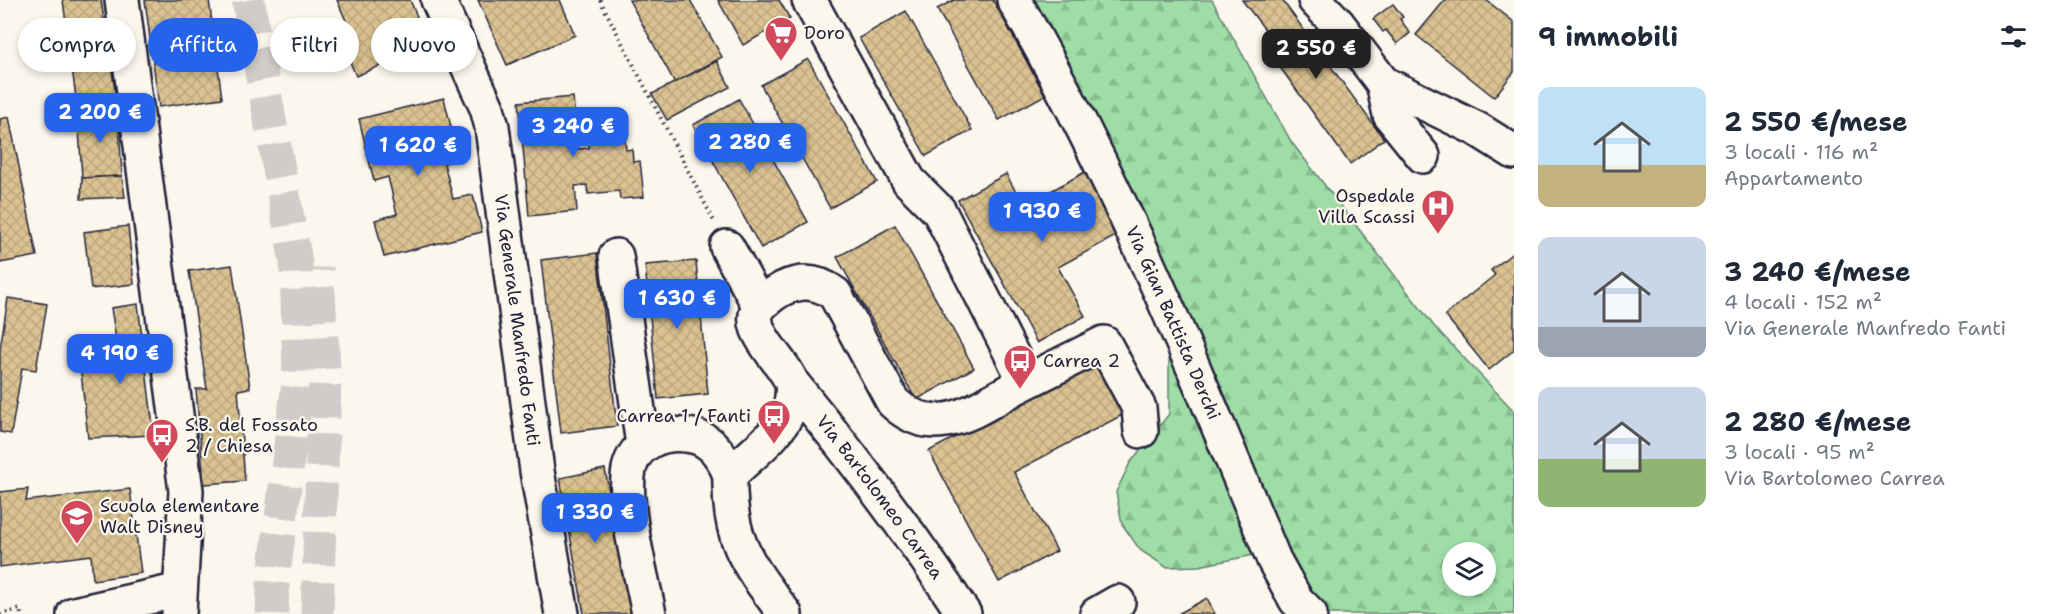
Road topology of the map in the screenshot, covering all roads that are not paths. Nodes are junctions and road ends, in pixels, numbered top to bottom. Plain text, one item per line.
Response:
1 (122, 0) edge
2 (438, 0) edge
3 (809, 0) edge
4 (1014, 0) edge
5 (1315, 0) edge
6 (1330, 12) edge
7 (1383, 83) junction
8 (1514, 152) edge
9 (1423, 156) dead end
10 (728, 247) road end
11 (616, 256) dead end
12 (759, 305) junction
13 (792, 383) junction
14 (1020, 385) junction
15 (1141, 431) dead end
16 (643, 445) junction
17 (730, 474) junction
18 (180, 602) edge
19 (74, 614) edge
20 (562, 614) edge
21 (649, 614) edge
22 (785, 614) edge
23 (964, 614) edge
24 (1310, 614) edge

1 - 18 street
2 - 20 street, Via Generale Manfredo Fanti
3 - 14 street
4 - 24 street, Via Gian Battista Derchi
5 - 6 street
6 - 7 street
7 - 8 street
7 - 9 street
10 - 12 street
11 - 16 street
12 - 13 street, Via Bartolomeo Carrea
12 - 14 street
13 - 17 street, Via Bartolomeo Carrea
13 - 23 street, Via Bartolomeo Carrea
14 - 15 street
16 - 17 street
16 - 21 street
17 - 22 street
18 - 19 street

